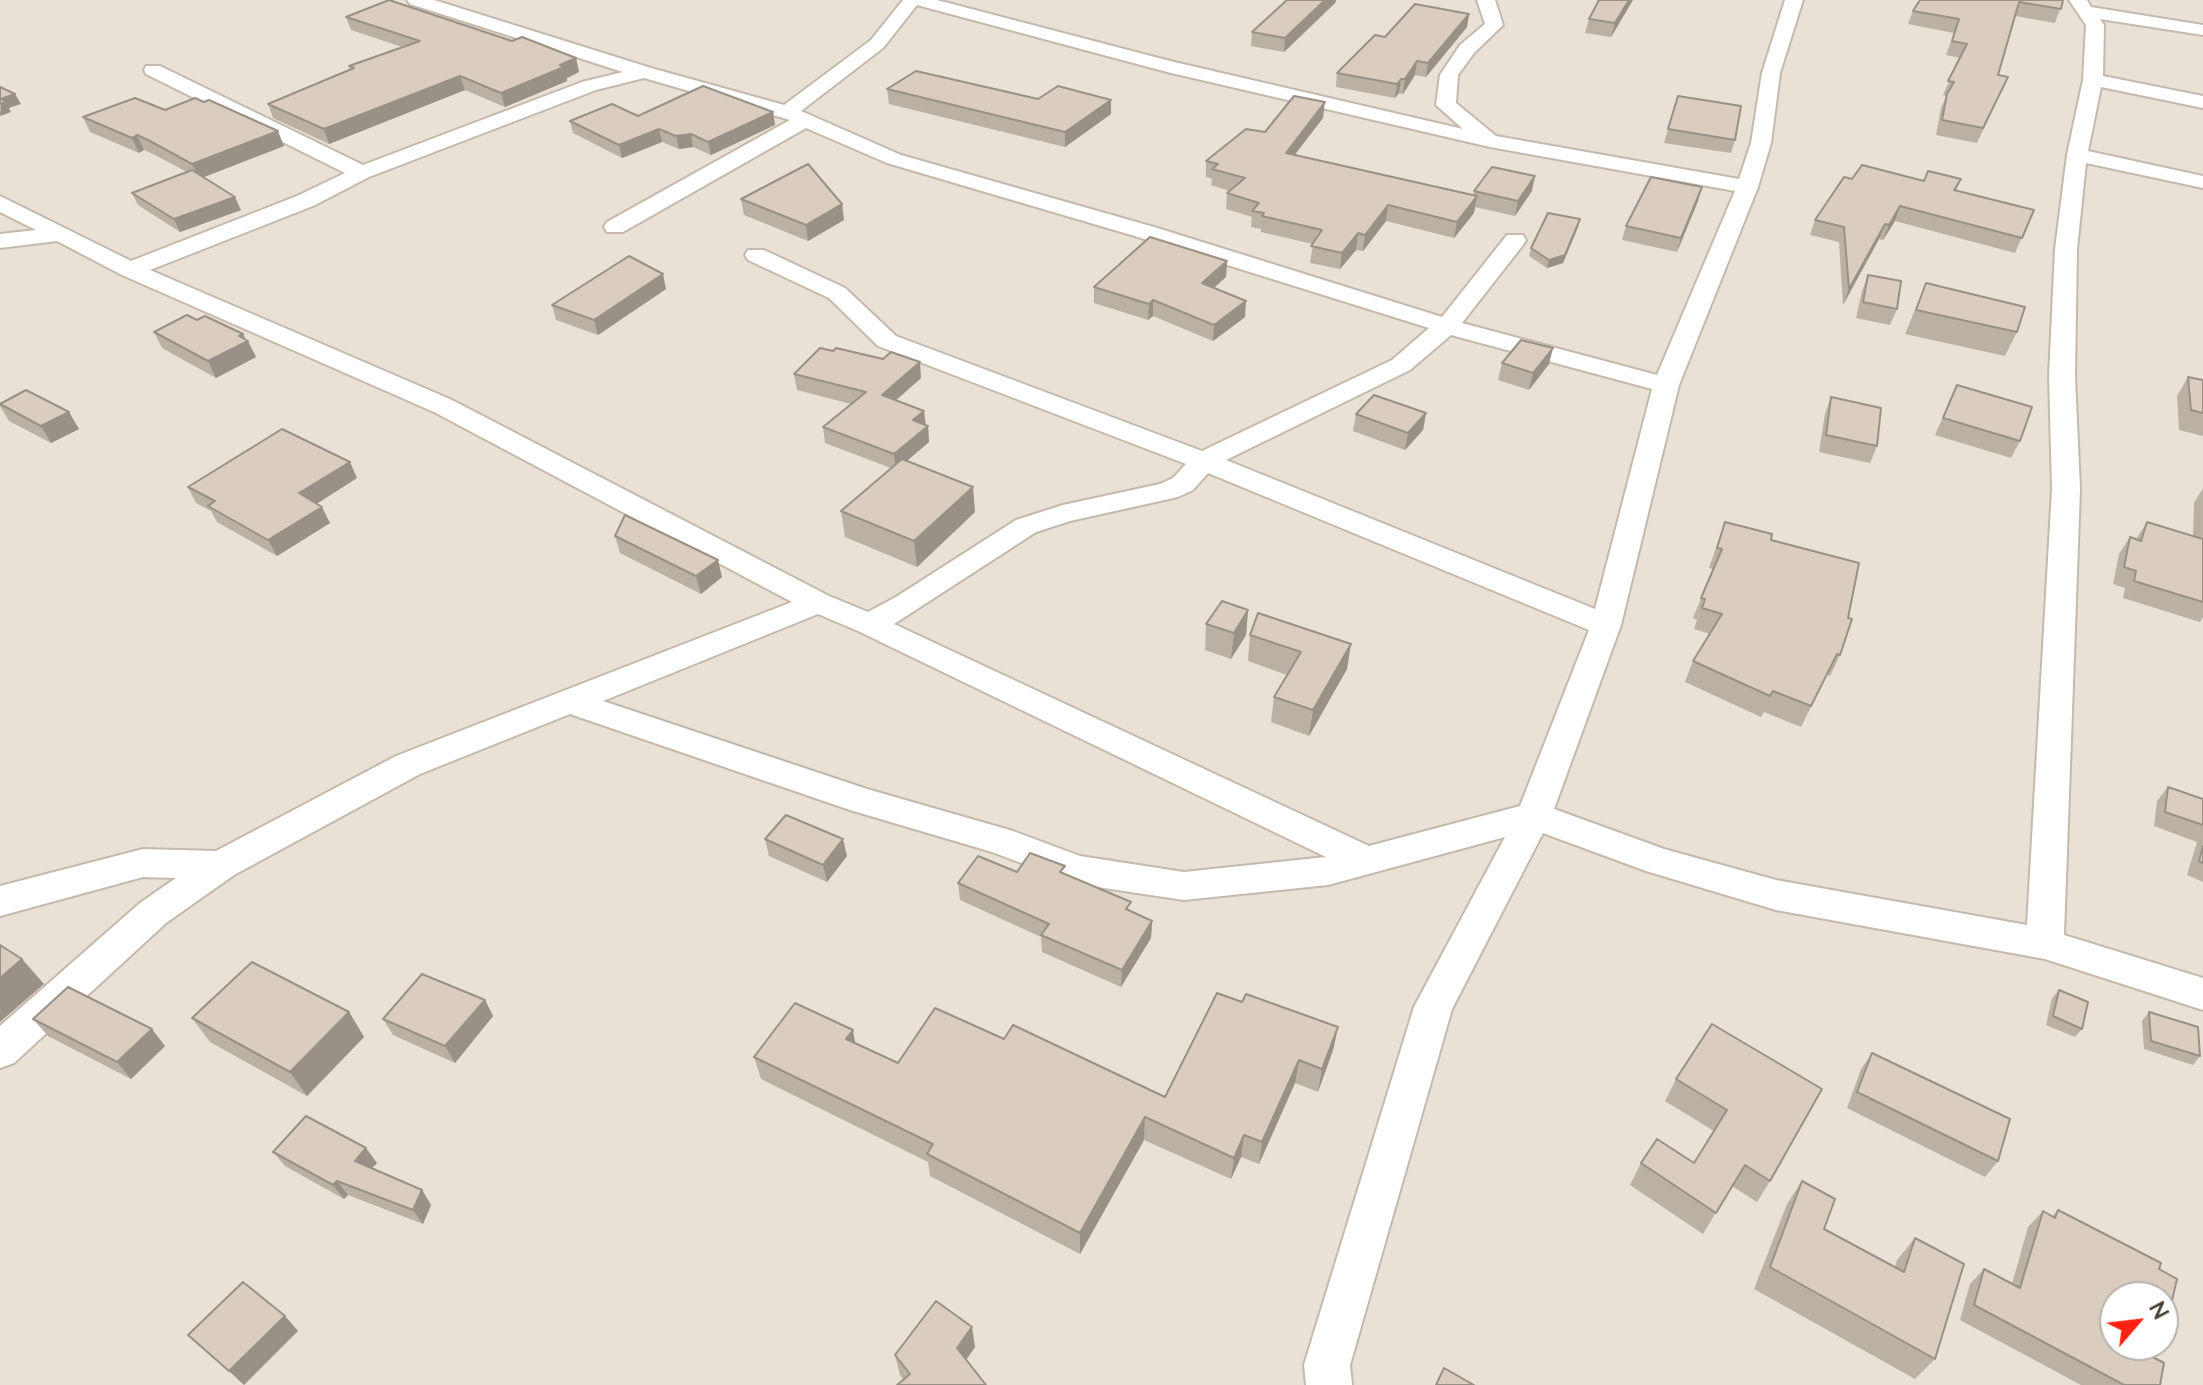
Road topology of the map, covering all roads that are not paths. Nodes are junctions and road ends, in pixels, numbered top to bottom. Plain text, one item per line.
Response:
1 (416, 0) edge
2 (914, 0) edge
3 (1486, 0) edge
4 (1794, 0) edge
5 (2082, 6) edge
6 (2203, 30) edge
7 (153, 70) dead end
8 (644, 72) junction
9 (2093, 80) junction
10 (2203, 102) edge
11 (796, 116) junction
12 (1490, 141) junction
13 (2077, 155) junction
14 (362, 173) junction
15 (2203, 182) edge
16 (1747, 187) junction
17 (0, 203) edge
18 (615, 227) dead end
19 (60, 234) junction
20 (1515, 240) dead end
21 (0, 241) edge
22 (756, 255) dead end
23 (130, 270) junction
24 (1447, 326) junction
25 (1666, 385) junction
26 (1203, 461) junction
27 (818, 603) junction
28 (869, 624) junction
29 (1606, 625) junction
30 (566, 700) junction
31 (1534, 816) junction
32 (1367, 861) junction
33 (221, 865) junction
34 (0, 901) edge
35 (2045, 944) junction
36 (2203, 994) edge
37 (0, 1051) edge
38 (1329, 1385) edge

1 - 8 street
2 - 11 street
2 - 12 street
3 - 12 street
4 - 16 street
5 - 6 street
5 - 9 street
7 - 14 street
8 - 11 street
8 - 14 street
9 - 10 street
9 - 13 street
11 - 18 street
11 - 24 street
12 - 16 street
13 - 15 street
13 - 35 street
14 - 23 street
16 - 25 street
17 - 19 street
19 - 21 street
19 - 23 street
20 - 24 street
22 - 26 street
23 - 27 street
24 - 25 street
24 - 26 street
25 - 29 street
26 - 28 street
26 - 29 street
27 - 28 street
27 - 30 street
28 - 32 street
29 - 31 street
30 - 32 street
30 - 33 street
31 - 32 street
31 - 35 street
31 - 38 street
33 - 34 street
33 - 37 street
35 - 36 street

